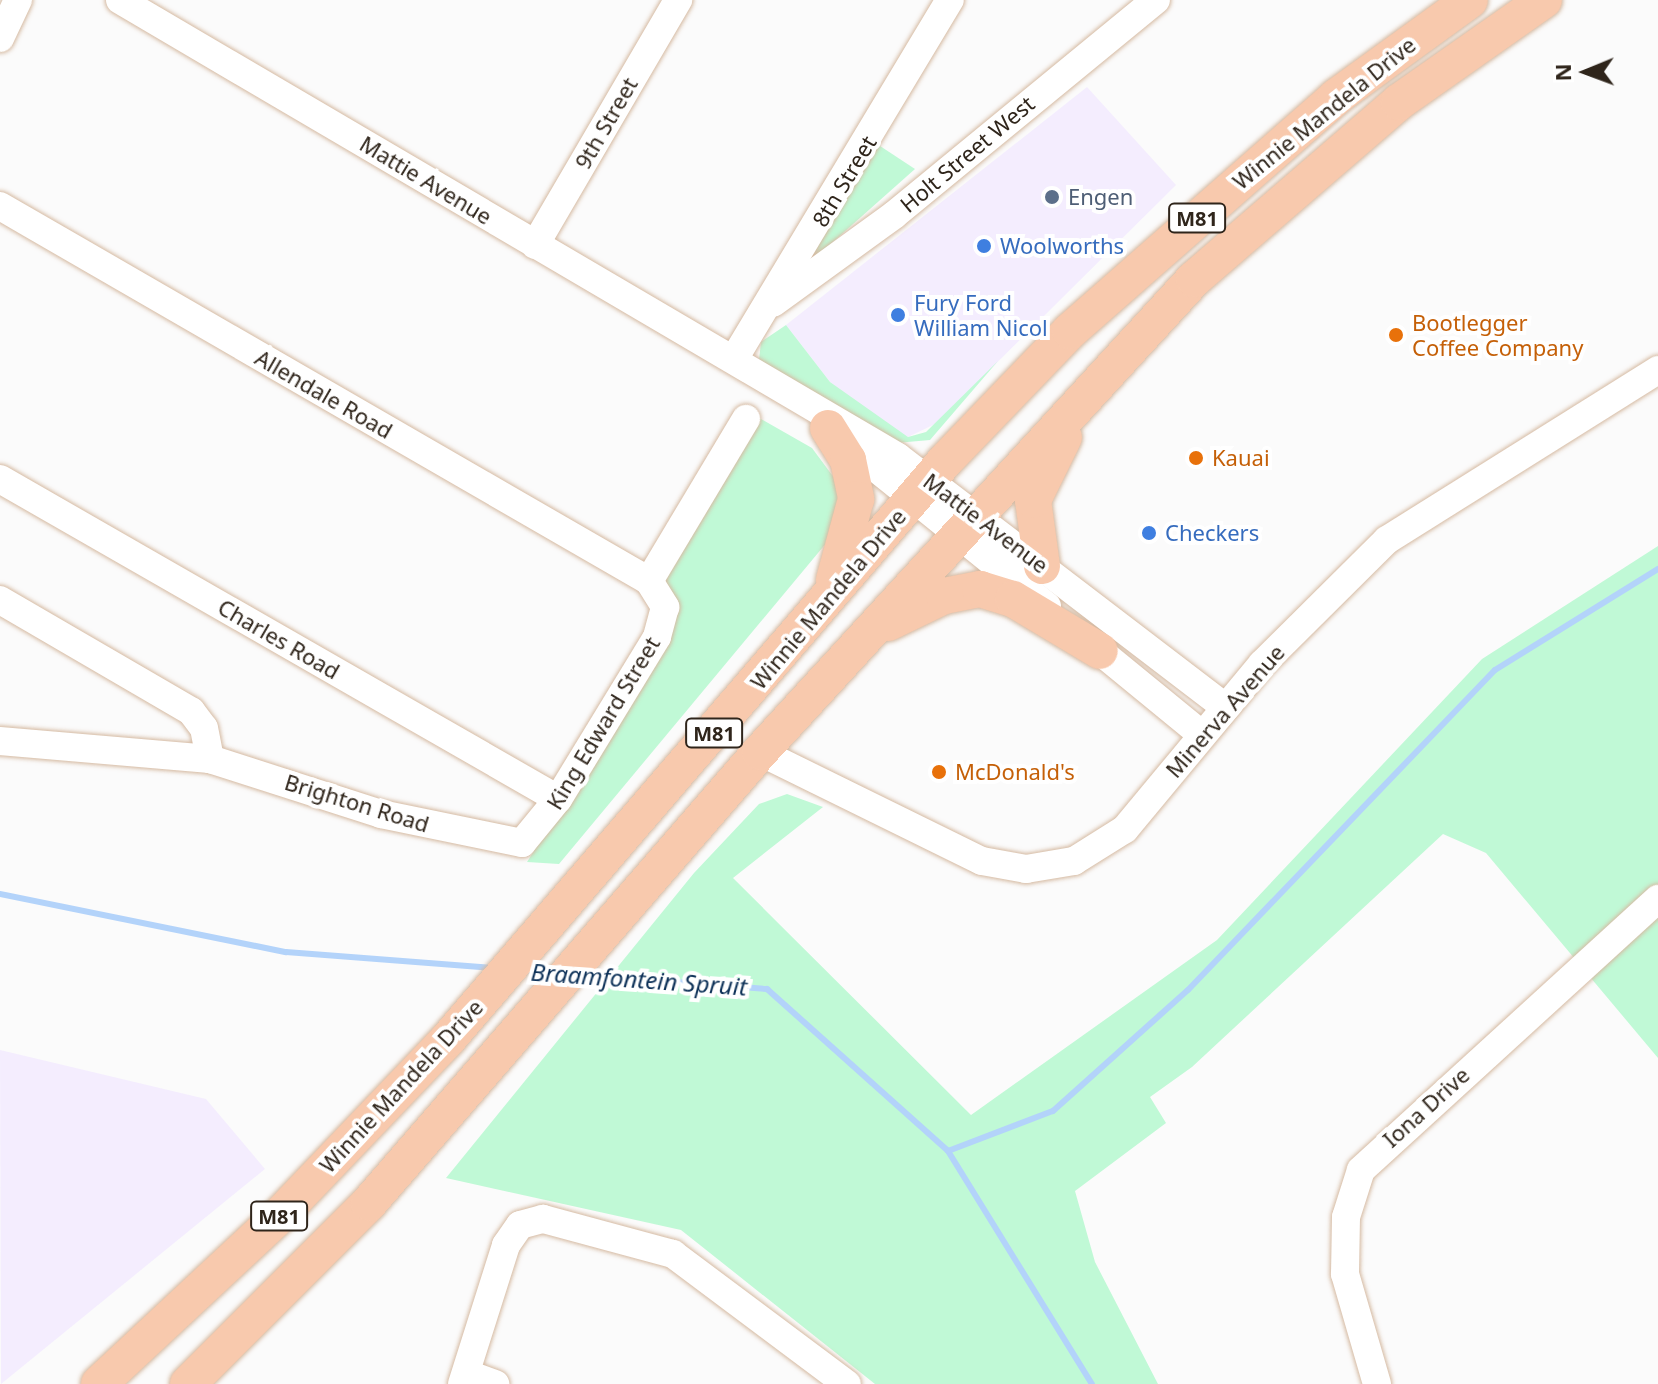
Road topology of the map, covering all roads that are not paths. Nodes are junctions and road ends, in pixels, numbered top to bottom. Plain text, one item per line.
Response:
1 (18, 0) edge
2 (120, 0) edge
3 (678, 0) edge
4 (950, 0) edge
5 (1156, 0) edge
6 (1470, 0) edge
7 (1544, 0) edge
8 (0, 38) edge
9 (0, 206) edge
10 (535, 245) junction
11 (773, 303) junction
12 (1147, 328) junction
13 (734, 359) junction
14 (1658, 370) edge
15 (746, 419) dead end
16 (828, 428) junction
17 (0, 479) edge
18 (921, 490) junction
19 (969, 524) junction
20 (1042, 566) junction
21 (649, 581) junction
22 (0, 600) edge
23 (825, 604) junction
24 (867, 634) junction
25 (1100, 651) junction
26 (1224, 706) junction
27 (1200, 733) junction
28 (0, 741) edge
29 (760, 752) junction
30 (210, 759) junction
31 (558, 799) junction
32 (505, 843) joint
33 (1658, 899) edge
34 (476, 1381) edge
35 (99, 1384) edge
36 (188, 1384) edge
37 (847, 1384) edge
38 (1377, 1384) edge

1 - 8 street
2 - 10 street, Mattie Avenue
3 - 10 street, 9th Street
4 - 11 street, 8th Street
5 - 11 street, Holt Street West
6 - 18 main road, Winnie Mandela Drive / M81
7 - 12 main road, Winnie Mandela Drive / M81
9 - 21 street, Allendale Road
10 - 13 street, Mattie Avenue
11 - 13 street, 8th Street
12 - 19 main road, Winnie Mandela Drive / M81
12 - 20 main road
13 - 16 street, Mattie Avenue
13 - 18 street, Mattie Avenue
14 - 26 street, Minerva Avenue
15 - 21 street
16 - 18 street, Mattie Avenue
16 - 23 main road
17 - 31 street, Charles Road
18 - 19 street, Mattie Avenue
18 - 23 main road, Winnie Mandela Drive / M81
19 - 20 street, Mattie Avenue
19 - 24 main road, Winnie Mandela Drive / M81
19 - 25 street, Mattie Avenue
20 - 26 street, Mattie Avenue
21 - 31 street, King Edward Street
22 - 30 street
23 - 35 main road, Winnie Mandela Drive / M81
24 - 25 main road
24 - 29 main road, Winnie Mandela Drive / M81
25 - 27 street, Mattie Avenue
26 - 27 street, Minerva Avenue
27 - 29 street, Minerva Avenue
28 - 30 street, Brighton Road
29 - 36 main road, Winnie Mandela Drive / M81
30 - 32 street, Brighton Road
31 - 32 street, King Edward Street
33 - 38 street, Iona Drive
34 - 37 street

